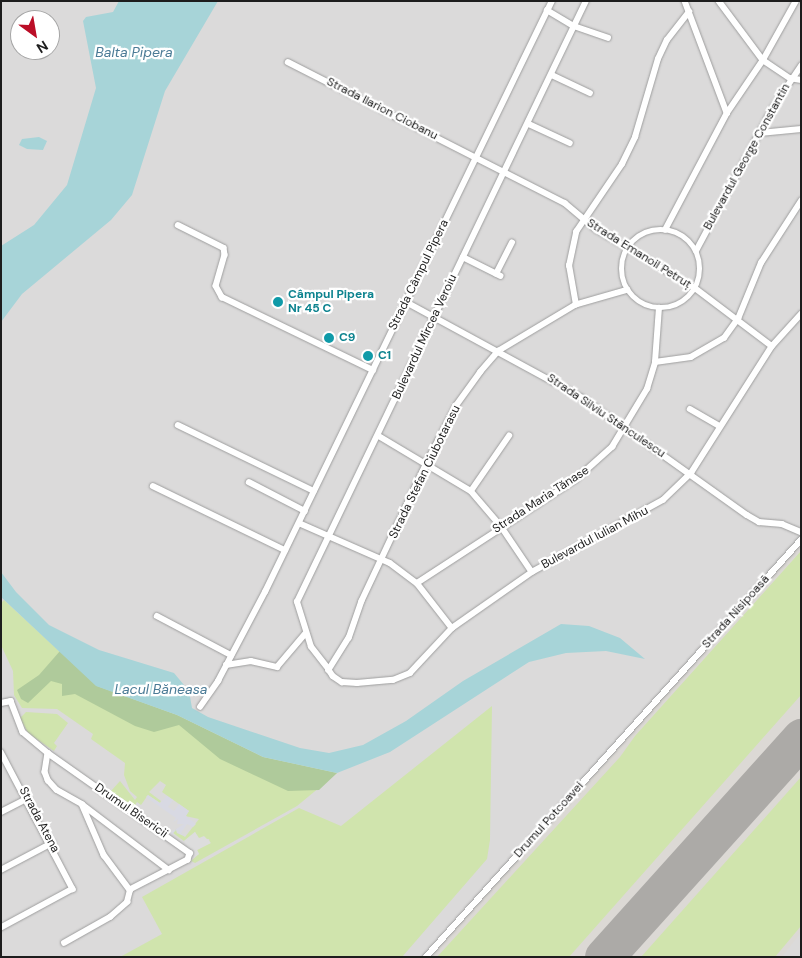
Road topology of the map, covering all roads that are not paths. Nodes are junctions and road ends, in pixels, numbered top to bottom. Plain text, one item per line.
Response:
1 (552, 1) edge
2 (586, 1) edge
3 (686, 1) edge
4 (718, 1) edge
5 (796, 1) edge
6 (547, 10) junction
7 (689, 12) junction
8 (574, 26) junction
9 (608, 38) dead end
10 (763, 60) junction
11 (288, 62) dead end
12 (801, 66) edge
13 (552, 75) junction
14 (790, 78) junction
15 (801, 80) edge
16 (590, 93) dead end
17 (727, 113) junction
18 (529, 124) junction
19 (801, 129) edge
20 (760, 133) junction
21 (570, 143) dead end
22 (476, 156) junction
23 (506, 170) junction
24 (801, 201) edge
25 (584, 220) junction
26 (178, 225) dead end
27 (665, 230) junction
28 (512, 243) dead end
29 (628, 249) junction
30 (696, 251) junction
31 (463, 257) junction
32 (695, 288) junction
33 (628, 290) junction
34 (406, 302) junction
35 (576, 306) junction
36 (659, 308) junction
37 (801, 314) edge
38 (434, 319) junction
39 (738, 319) junction
40 (772, 346) junction
41 (499, 351) junction
42 (655, 362) junction
43 (373, 370) junction
44 (690, 409) dead end
45 (178, 425) dead end
46 (719, 426) junction
47 (626, 428) junction
48 (379, 436) junction
49 (509, 436) dead end
50 (427, 463) junction
51 (691, 473) junction
52 (249, 482) dead end
53 (153, 486) dead end
54 (314, 491) junction
55 (471, 491) junction
56 (304, 511) junction
57 (299, 523) junction
58 (501, 526) junction
59 (801, 532) edge
60 (330, 535) junction
61 (801, 540) edge
62 (285, 550) junction
63 (382, 559) junction
64 (532, 572) junction
65 (417, 583) junction
66 (156, 616) dead end
67 (452, 628) junction
68 (305, 634) junction
69 (231, 655) junction
70 (226, 665) junction
71 (329, 670) junction
72 (671, 683) joint
73 (1, 703) edge
74 (200, 707) dead end
75 (1, 753) edge
76 (48, 753) junction
77 (28, 798) junction
78 (82, 804) junction
79 (1, 812) edge
80 (52, 844) junction
81 (1, 870) edge
82 (168, 870) junction
83 (130, 890) junction
84 (1, 928) edge
85 (64, 943) dead end
86 (426, 957) edge

1 - 6 street, Strada Câmpul Pipera
2 - 8 street, Bulevardul Mircea Veroiu
3 - 7 street
4 - 10 street
5 - 10 street
6 - 8 street
6 - 22 street, Strada Câmpul Pipera
7 - 17 street
7 - 25 street
8 - 9 street
8 - 13 street, Bulevardul Mircea Veroiu
10 - 14 street
10 - 17 street
11 - 22 street, Strada Ilarion Ciobanu
12 - 14 street, Bulevardul George Constantin
13 - 16 street
13 - 18 street, Bulevardul Mircea Veroiu
14 - 15 street
14 - 20 street, Bulevardul George Constantin
17 - 27 street
18 - 21 street
18 - 23 street, Bulevardul Mircea Veroiu
19 - 20 street
20 - 30 street, Bulevardul George Constantin
22 - 23 street, Strada Emanoil Petruț
22 - 34 street, Strada Câmpul Pipera
23 - 25 street, Strada Emanoil Petruț
23 - 31 street, Bulevardul Mircea Veroiu
24 - 39 street
25 - 29 street, Strada Emanoil Petruț
25 - 35 street
26 - 43 street
27 - 29 street
27 - 30 street
28 - 31 street
29 - 32 street, Strada Emanoil Petruț
29 - 33 street
30 - 32 street
31 - 38 street, Bulevardul Mircea Veroiu
32 - 36 street
32 - 39 street, Strada Emanoil Petruț
33 - 35 street, Strada Stefan Ciubotarasu
33 - 36 street
34 - 38 street, Strada Silviu Stănculescu
34 - 43 street, Strada Câmpul Pipera
35 - 41 street, Strada Stefan Ciubotarasu
36 - 42 street, Strada Maria Tănase
37 - 40 street, Bulevardul Iulian Mihu
38 - 41 street, Strada Silviu Stănculescu
38 - 48 street, Bulevardul Mircea Veroiu
39 - 40 street, Strada Emanoil Petruț
39 - 42 street
40 - 46 street, Bulevardul Iulian Mihu
41 - 47 street, Strada Silviu Stănculescu
41 - 50 street, Strada Stefan Ciubotarasu
42 - 47 street, Strada Maria Tănase
43 - 54 street, Strada Câmpul Pipera
44 - 46 street
45 - 54 street
46 - 51 street, Bulevardul Iulian Mihu
47 - 51 street, Strada Silviu Stănculescu
47 - 58 street, Strada Maria Tănase
48 - 50 street
48 - 60 street, Bulevardul Mircea Veroiu
49 - 55 street
50 - 55 street
50 - 63 street, Strada Stefan Ciubotarasu
51 - 59 street, Strada Silviu Stănculescu
51 - 64 street, Bulevardul Iulian Mihu
52 - 56 street
53 - 62 street
54 - 56 street, Strada Câmpul Pipera
55 - 58 street
56 - 57 street, Strada Câmpul Pipera
57 - 60 street
57 - 62 street, Strada Câmpul Pipera
58 - 64 street
58 - 65 street, Strada Maria Tănase
60 - 63 street
60 - 68 street, Bulevardul Mircea Veroiu
61 - 72 street, Strada Nisipoasă
62 - 69 street, Strada Câmpul Pipera
63 - 65 street
63 - 71 street, Strada Stefan Ciubotarasu
64 - 67 street, Bulevardul Iulian Mihu
65 - 67 street
66 - 69 street
67 - 71 street, Bulevardul Iulian Mihu
68 - 70 street
68 - 71 street, Bulevardul Mircea Veroiu
69 - 70 street, Strada Câmpul Pipera
70 - 74 street, Strada Câmpul Pipera
72 - 86 street, Drumul Potcoavei
73 - 76 street, Drumul Bisericii
75 - 77 street, Strada Atena
76 - 78 street, Drumul Bisericii
76 - 82 street, Drumul Bisericii
77 - 79 street
77 - 80 street, Strada Atena
78 - 82 street, Drumul Bisericii
78 - 83 street, Drumul Bisericii
80 - 81 street
80 - 84 street, Strada Atena
82 - 83 street, Drumul Bisericii
83 - 85 street

